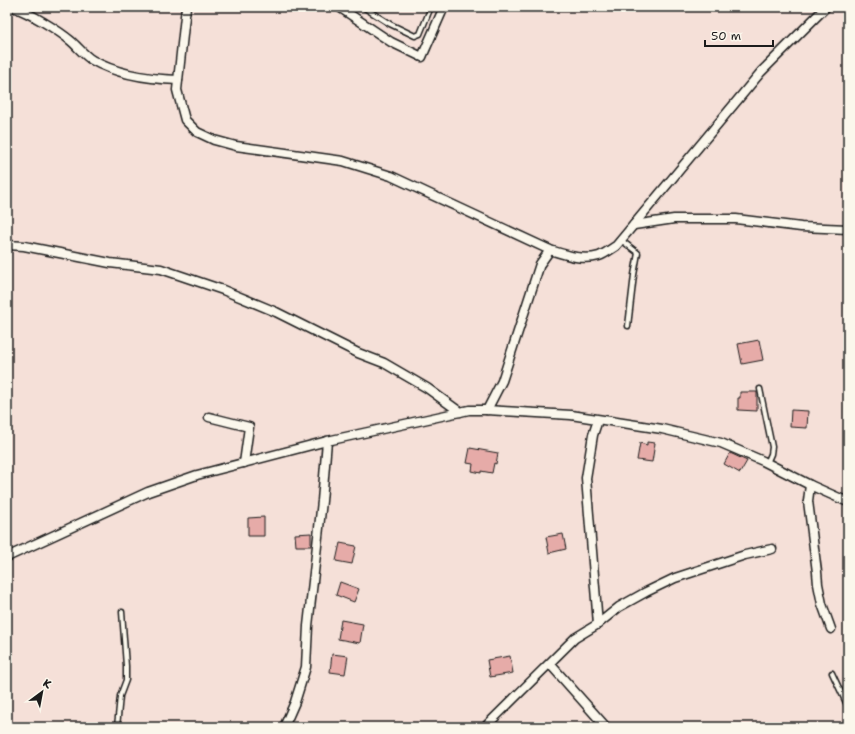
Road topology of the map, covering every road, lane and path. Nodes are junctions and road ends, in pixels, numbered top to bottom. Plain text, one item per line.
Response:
1 (13, 7) edge
2 (186, 7) edge
3 (339, 7) edge
4 (363, 7) edge
5 (431, 7) edge
6 (444, 7) edge
7 (826, 7) edge
8 (178, 80) junction
9 (634, 225) junction
10 (848, 229) edge
11 (621, 240) junction
12 (7, 245) edge
13 (550, 250) junction
14 (628, 326) dead end
15 (760, 389) dead end
16 (487, 410) junction
17 (460, 412) junction
18 (209, 417) dead end
19 (598, 420) junction
20 (327, 441) junction
21 (244, 463) junction
22 (767, 463) junction
23 (810, 485) junction
24 (848, 502) edge
25 (772, 549) dead end
26 (7, 557) edge
27 (122, 612) dead end
28 (598, 624) junction
29 (831, 629) dead end
30 (550, 664) junction
31 (832, 673) dead end
32 (848, 707) edge
33 (117, 727) edge
34 (284, 727) edge
35 (485, 727) edge
36 (606, 727) edge

1 - 8 street
2 - 8 street
3 - 6 street
4 - 5 lane
7 - 9 street
8 - 13 street
9 - 10 street
9 - 11 street
11 - 13 street
11 - 14 lane
12 - 17 street
13 - 16 street
15 - 22 lane
16 - 17 street
16 - 19 street
17 - 20 street
18 - 21 street
19 - 22 street
19 - 28 street
20 - 21 street
20 - 34 street
21 - 26 street
22 - 23 street
23 - 24 street
23 - 29 street
25 - 28 street
27 - 33 lane
28 - 30 street
30 - 35 street
30 - 36 street
31 - 32 lane

